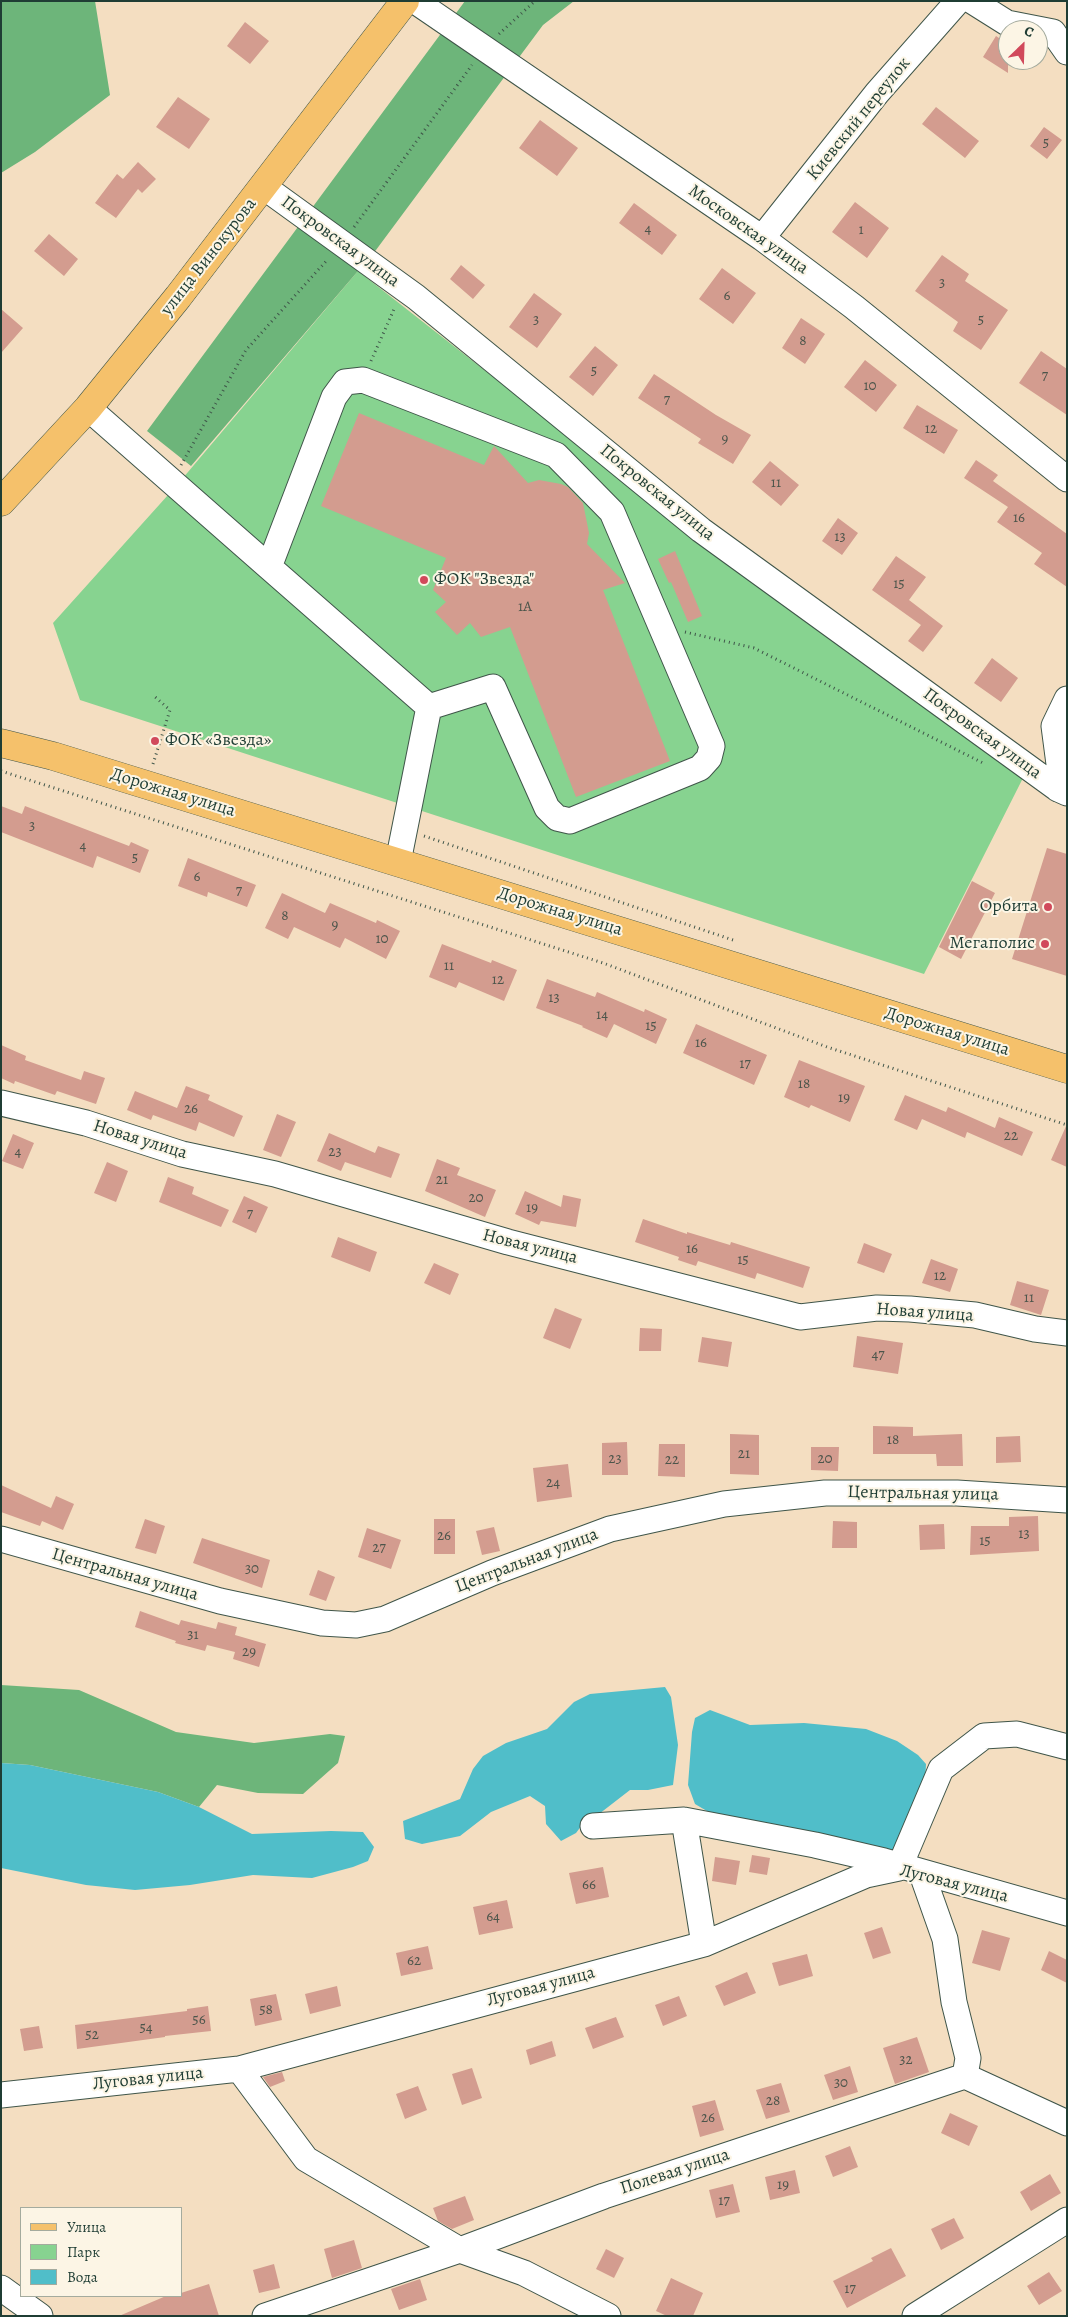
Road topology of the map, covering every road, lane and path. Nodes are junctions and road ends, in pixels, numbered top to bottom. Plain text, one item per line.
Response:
1 (405, 1) edge
2 (415, 1) edge
3 (958, 1) edge
4 (972, 1) edge
5 (1067, 52) edge
6 (264, 187) junction
7 (762, 238) junction
8 (403, 287) junction
9 (363, 380) junction
10 (88, 408) junction
11 (1067, 479) edge
12 (1, 502) edge
13 (269, 567) junction
14 (660, 626) junction
15 (154, 696) dead end
16 (1067, 699) edge
17 (429, 707) junction
18 (1, 728) edge
19 (1, 743) edge
20 (53, 756) junction
21 (1012, 756) junction
22 (1, 771) edge
23 (145, 784) junction
24 (1062, 791) edge
25 (405, 830) junction
26 (398, 862) junction
27 (743, 944) dead end
28 (1067, 1069) edge
29 (1, 1103) edge
30 (1067, 1124) edge
31 (1067, 1333) edge
32 (1067, 1500) edge
33 (1, 1540) edge
34 (1067, 1747) edge
35 (684, 1820) junction
36 (593, 1826) dead end
37 (910, 1871) junction
38 (1067, 1914) edge
39 (704, 1944) junction
40 (239, 2069) junction
41 (965, 2076) junction
42 (1, 2095) edge
43 (1067, 2123) edge
44 (1067, 2220) edge
45 (460, 2250) junction
46 (1, 2288) edge
47 (578, 2308) edge
48 (275, 2314) edge
49 (40, 2316) edge
50 (608, 2316) edge
51 (915, 2316) edge

1 - 6 main road, улица Винокурова
2 - 7 street, Московская улица
3 - 7 street, Киевский переулок
4 - 5 street
6 - 8 street, Покровская улица
6 - 10 main road, улица Винокурова
7 - 11 street, Московская улица
8 - 9 path
8 - 21 street, Покровская улица
9 - 13 street
9 - 14 street
10 - 12 main road, улица Винокурова
10 - 13 street
13 - 17 street
14 - 17 street
14 - 21 path
15 - 23 path
16 - 24 street
17 - 25 street
18 - 20 main road
19 - 20 main road
20 - 23 main road, Дорожная улица
21 - 24 street, Покровская улица
22 - 30 path
23 - 26 main road, Дорожная улица
25 - 26 street
25 - 27 path
26 - 28 main road, Дорожная улица
29 - 31 street, Новая улица
32 - 33 street, Центральная улица
34 - 37 street
35 - 36 street
35 - 37 street
35 - 39 street
37 - 38 street, Луговая улица
37 - 39 street, Луговая улица
37 - 41 street
39 - 40 street, Луговая улица
40 - 42 street, Луговая улица
40 - 45 street
41 - 43 street
41 - 45 street, Полевая улица
44 - 51 street
45 - 47 street
45 - 48 street, Полевая улица
46 - 49 street
47 - 50 street

